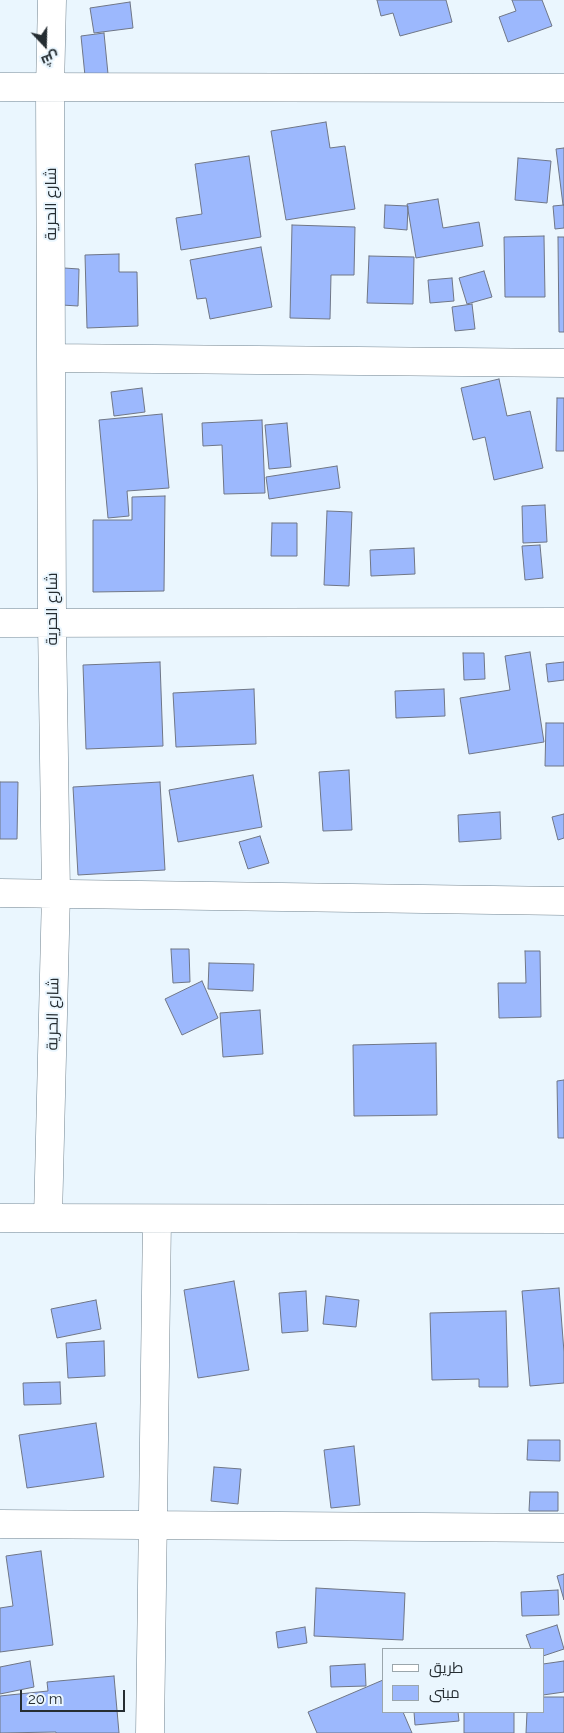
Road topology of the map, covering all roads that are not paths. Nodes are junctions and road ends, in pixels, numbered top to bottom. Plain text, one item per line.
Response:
1 (52, 0) edge
2 (0, 87) edge
3 (564, 88) edge
4 (50, 89) junction
5 (52, 358) junction
6 (564, 363) edge
7 (564, 622) edge
8 (0, 623) edge
9 (52, 623) junction
10 (0, 893) edge
11 (56, 893) junction
12 (564, 901) edge
13 (0, 1218) edge
14 (48, 1218) junction
15 (157, 1219) junction
16 (564, 1219) edge
17 (0, 1524) edge
18 (153, 1524) junction
19 (564, 1528) edge
20 (150, 1733) edge

1 - 4 street, شارع الحرية
2 - 4 street
3 - 4 street
4 - 5 street, شارع الحرية
5 - 6 street
5 - 9 street, شارع الحرية
7 - 9 street
8 - 9 street
9 - 11 street, شارع الحرية
10 - 11 street
11 - 12 street
11 - 14 street, شارع الحرية
13 - 14 street
14 - 15 street
15 - 16 street
15 - 18 street
17 - 18 street
18 - 19 street
18 - 20 street

